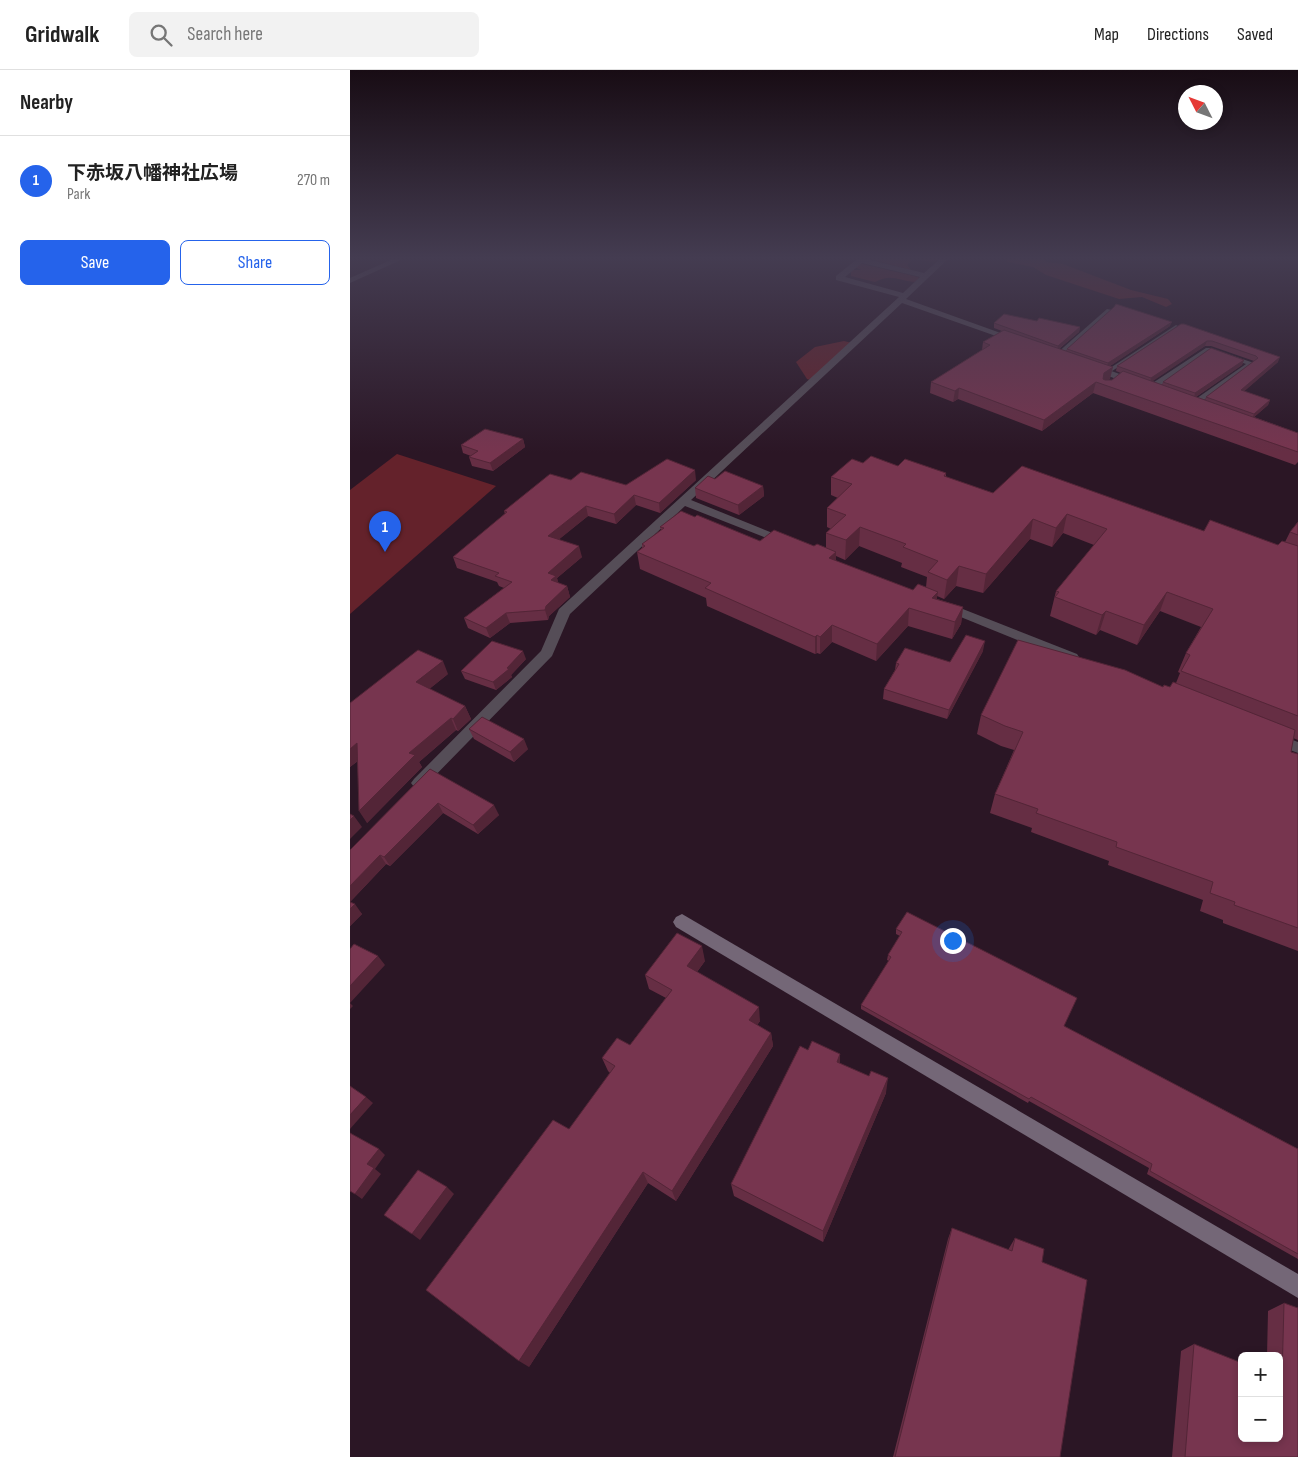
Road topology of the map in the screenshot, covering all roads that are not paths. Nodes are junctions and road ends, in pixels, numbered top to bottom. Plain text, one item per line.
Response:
1 (875, 324) edge
2 (973, 324) edge
3 (1093, 324) edge
4 (1176, 327) edge
5 (1022, 342) edge
6 (1057, 354) edge
7 (1082, 363) edge
8 (1107, 372) junction
9 (1156, 390) joint
10 (1194, 403) edge
11 (684, 500) junction
12 (803, 549) edge
13 (931, 600) edge
14 (1087, 663) edge
15 (1261, 733) edge
16 (1298, 748) edge
17 (411, 791) edge
18 (682, 922) dead end
19 (1298, 1287) edge

1 - 11 street
2 - 5 street
3 - 6 lane
4 - 8 lane
7 - 8 street
8 - 9 street
9 - 10 lane
11 - 12 street
11 - 17 street
13 - 14 street
15 - 16 street
18 - 19 street

